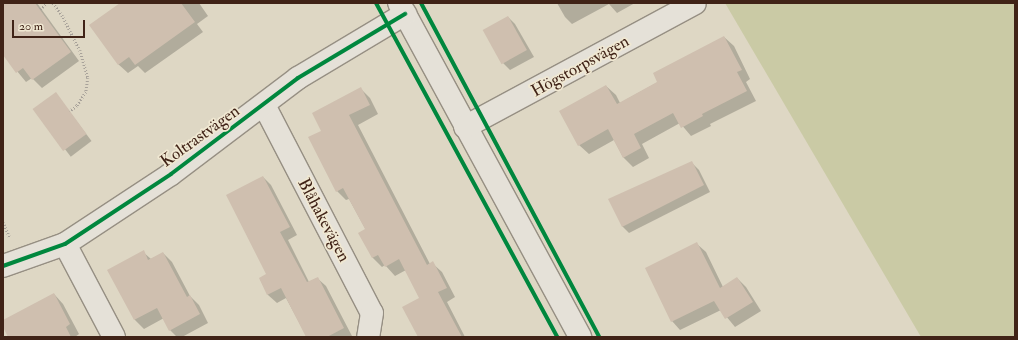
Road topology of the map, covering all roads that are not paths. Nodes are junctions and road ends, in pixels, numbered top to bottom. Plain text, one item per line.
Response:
1 (695, 3) edge
2 (402, 8) edge
3 (264, 105) junction
4 (465, 127) junction
5 (65, 244) junction
6 (3, 266) edge
7 (114, 337) edge
8 (368, 337) edge
9 (580, 337) edge

1 - 4 street, Högstorpsvägen
2 - 3 street, Koltrastvägen
2 - 4 street
3 - 5 street, Koltrastvägen
3 - 8 street, Blåhakevägen
4 - 9 street
5 - 6 street, Koltrastvägen
5 - 7 street

